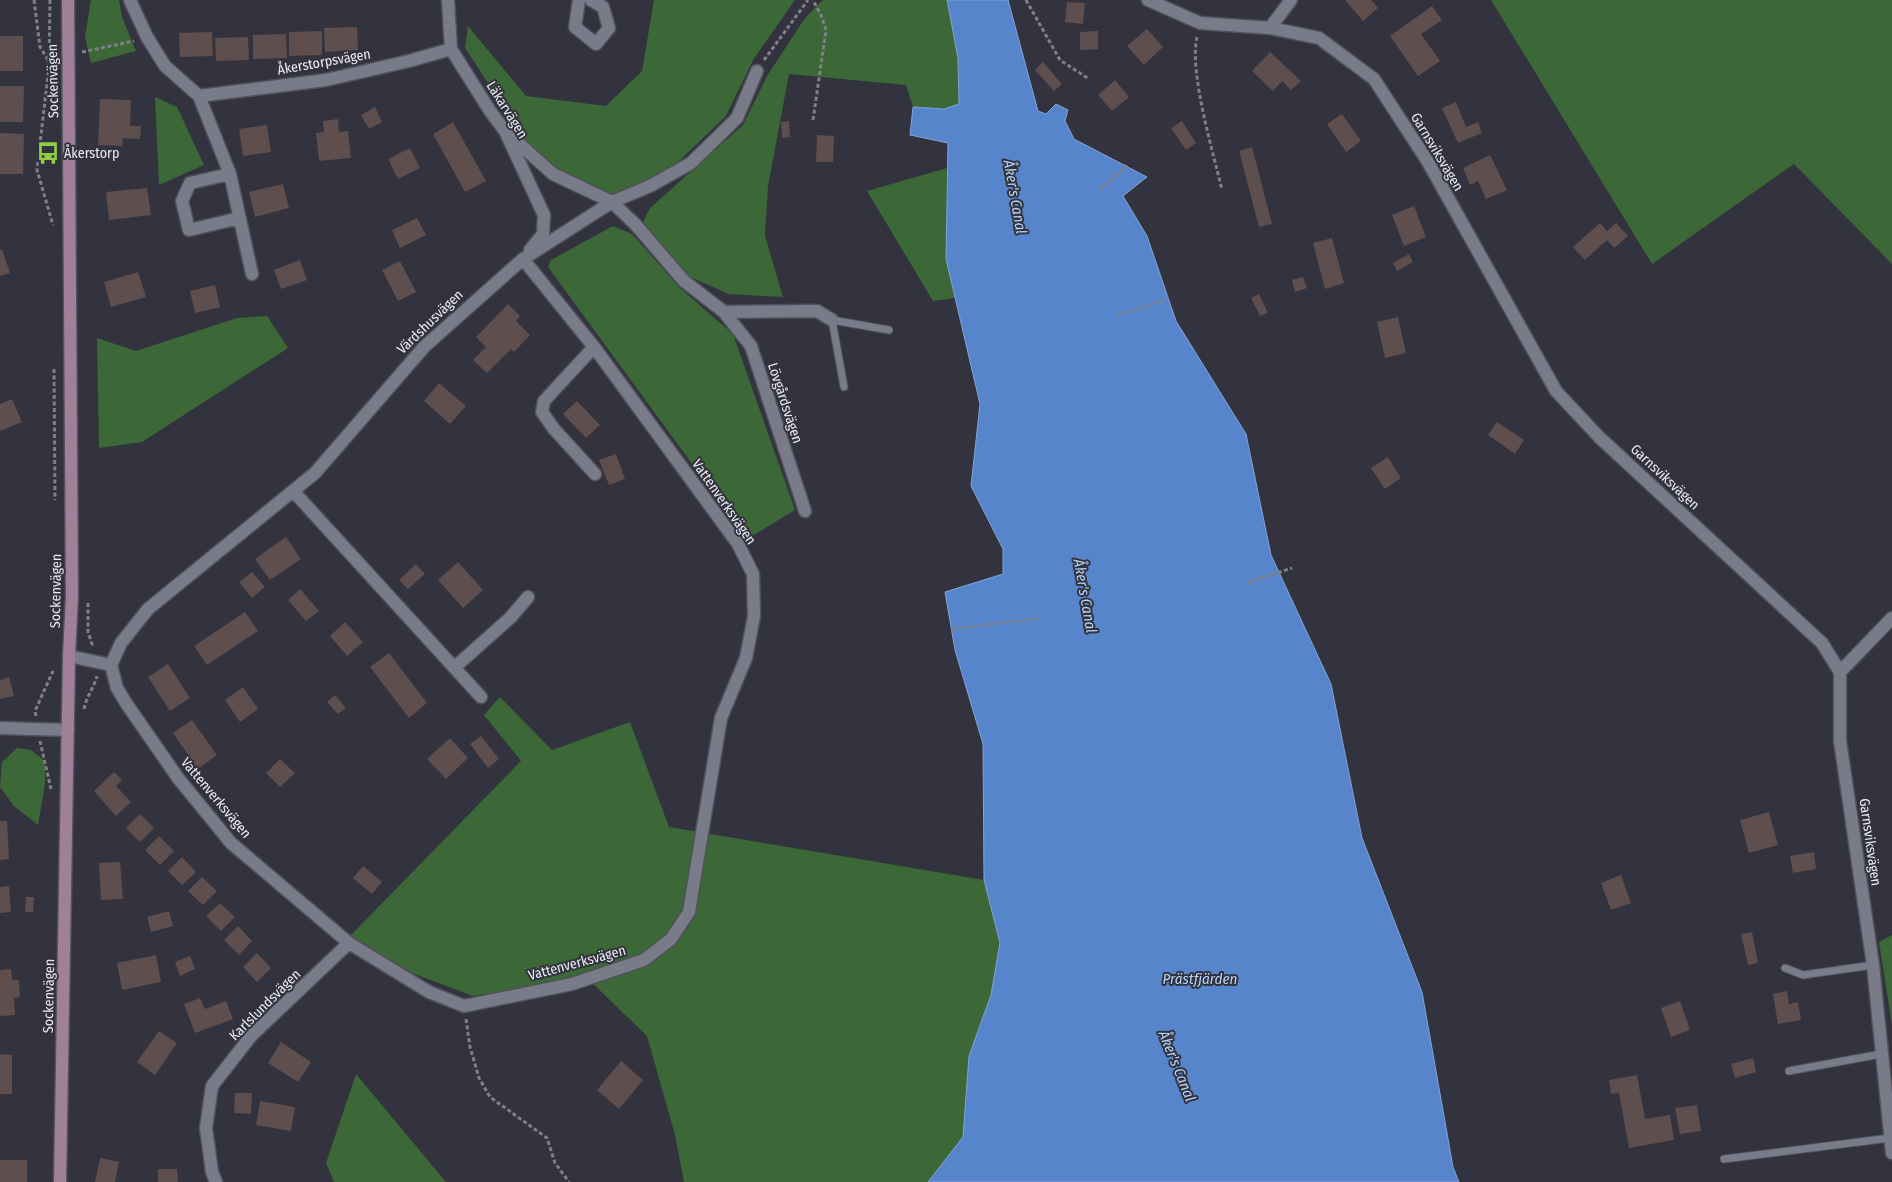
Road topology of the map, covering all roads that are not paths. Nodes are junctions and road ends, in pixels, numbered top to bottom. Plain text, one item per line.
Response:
1 (68, 0) edge
2 (130, 0) edge
3 (448, 0) edge
4 (579, 0) edge
5 (591, 0) edge
6 (1148, 0) edge
7 (1291, 0) edge
8 (1270, 28) junction
9 (452, 49) junction
10 (757, 70) road end
11 (199, 96) junction
12 (506, 131) junction
13 (230, 174) junction
14 (612, 202) junction
15 (240, 218) junction
16 (523, 259) junction
17 (252, 274) dead end
18 (724, 312) junction
19 (832, 320) junction
20 (889, 330) dead end
21 (594, 347) junction
22 (844, 387) dead end
23 (594, 474) dead end
24 (294, 492) junction
25 (805, 511) dead end
26 (528, 597) dead end
27 (1892, 618) edge
28 (69, 656) junction
29 (112, 665) junction
30 (455, 667) junction
31 (1840, 672) junction
32 (481, 697) dead end
33 (0, 728) edge
34 (68, 730) junction
35 (349, 943) junction
36 (1873, 965) junction
37 (1785, 968) dead end
38 (1882, 1054) junction
39 (1789, 1071) dead end
40 (1891, 1137) edge
41 (1892, 1153) edge
42 (1724, 1159) dead end
43 (60, 1182) edge
44 (216, 1182) edge

1 - 28 street, Sockenvägen
2 - 11 street
3 - 9 street, Läkarvägen
4 - 5 street
6 - 8 street, Garnsviksvägen
7 - 8 street
8 - 31 street, Garnsviksvägen
9 - 11 street, Åkerstorpsvägen
9 - 12 street, Läkarvägen
10 - 14 street, Värdshusvägen
11 - 13 street
12 - 14 street
12 - 16 street, Läkarvägen
13 - 15 street
13 - 15 street
14 - 16 street, Värdshusvägen
14 - 18 street, Lövgårdsvägen
15 - 17 street
16 - 21 street, Vattenverksvägen
16 - 24 street, Värdshusvägen
18 - 19 street
18 - 25 street, Lövgårdsvägen
19 - 20 lane
19 - 22 lane
21 - 23 street
21 - 35 street, Vattenverksvägen
24 - 29 street, Värdshusvägen
24 - 30 street
26 - 30 street
27 - 31 street
28 - 29 street
28 - 34 street, Sockenvägen
29 - 35 street, Vattenverksvägen
30 - 32 street
31 - 36 street, Garnsviksvägen
33 - 34 street
34 - 43 street, Sockenvägen
35 - 44 street, Karlslundsvägen
36 - 37 lane
36 - 38 street, Garnsviksvägen
38 - 39 lane
38 - 40 street, Garnsviksvägen
40 - 41 street, Garnsviksvägen
40 - 42 lane

